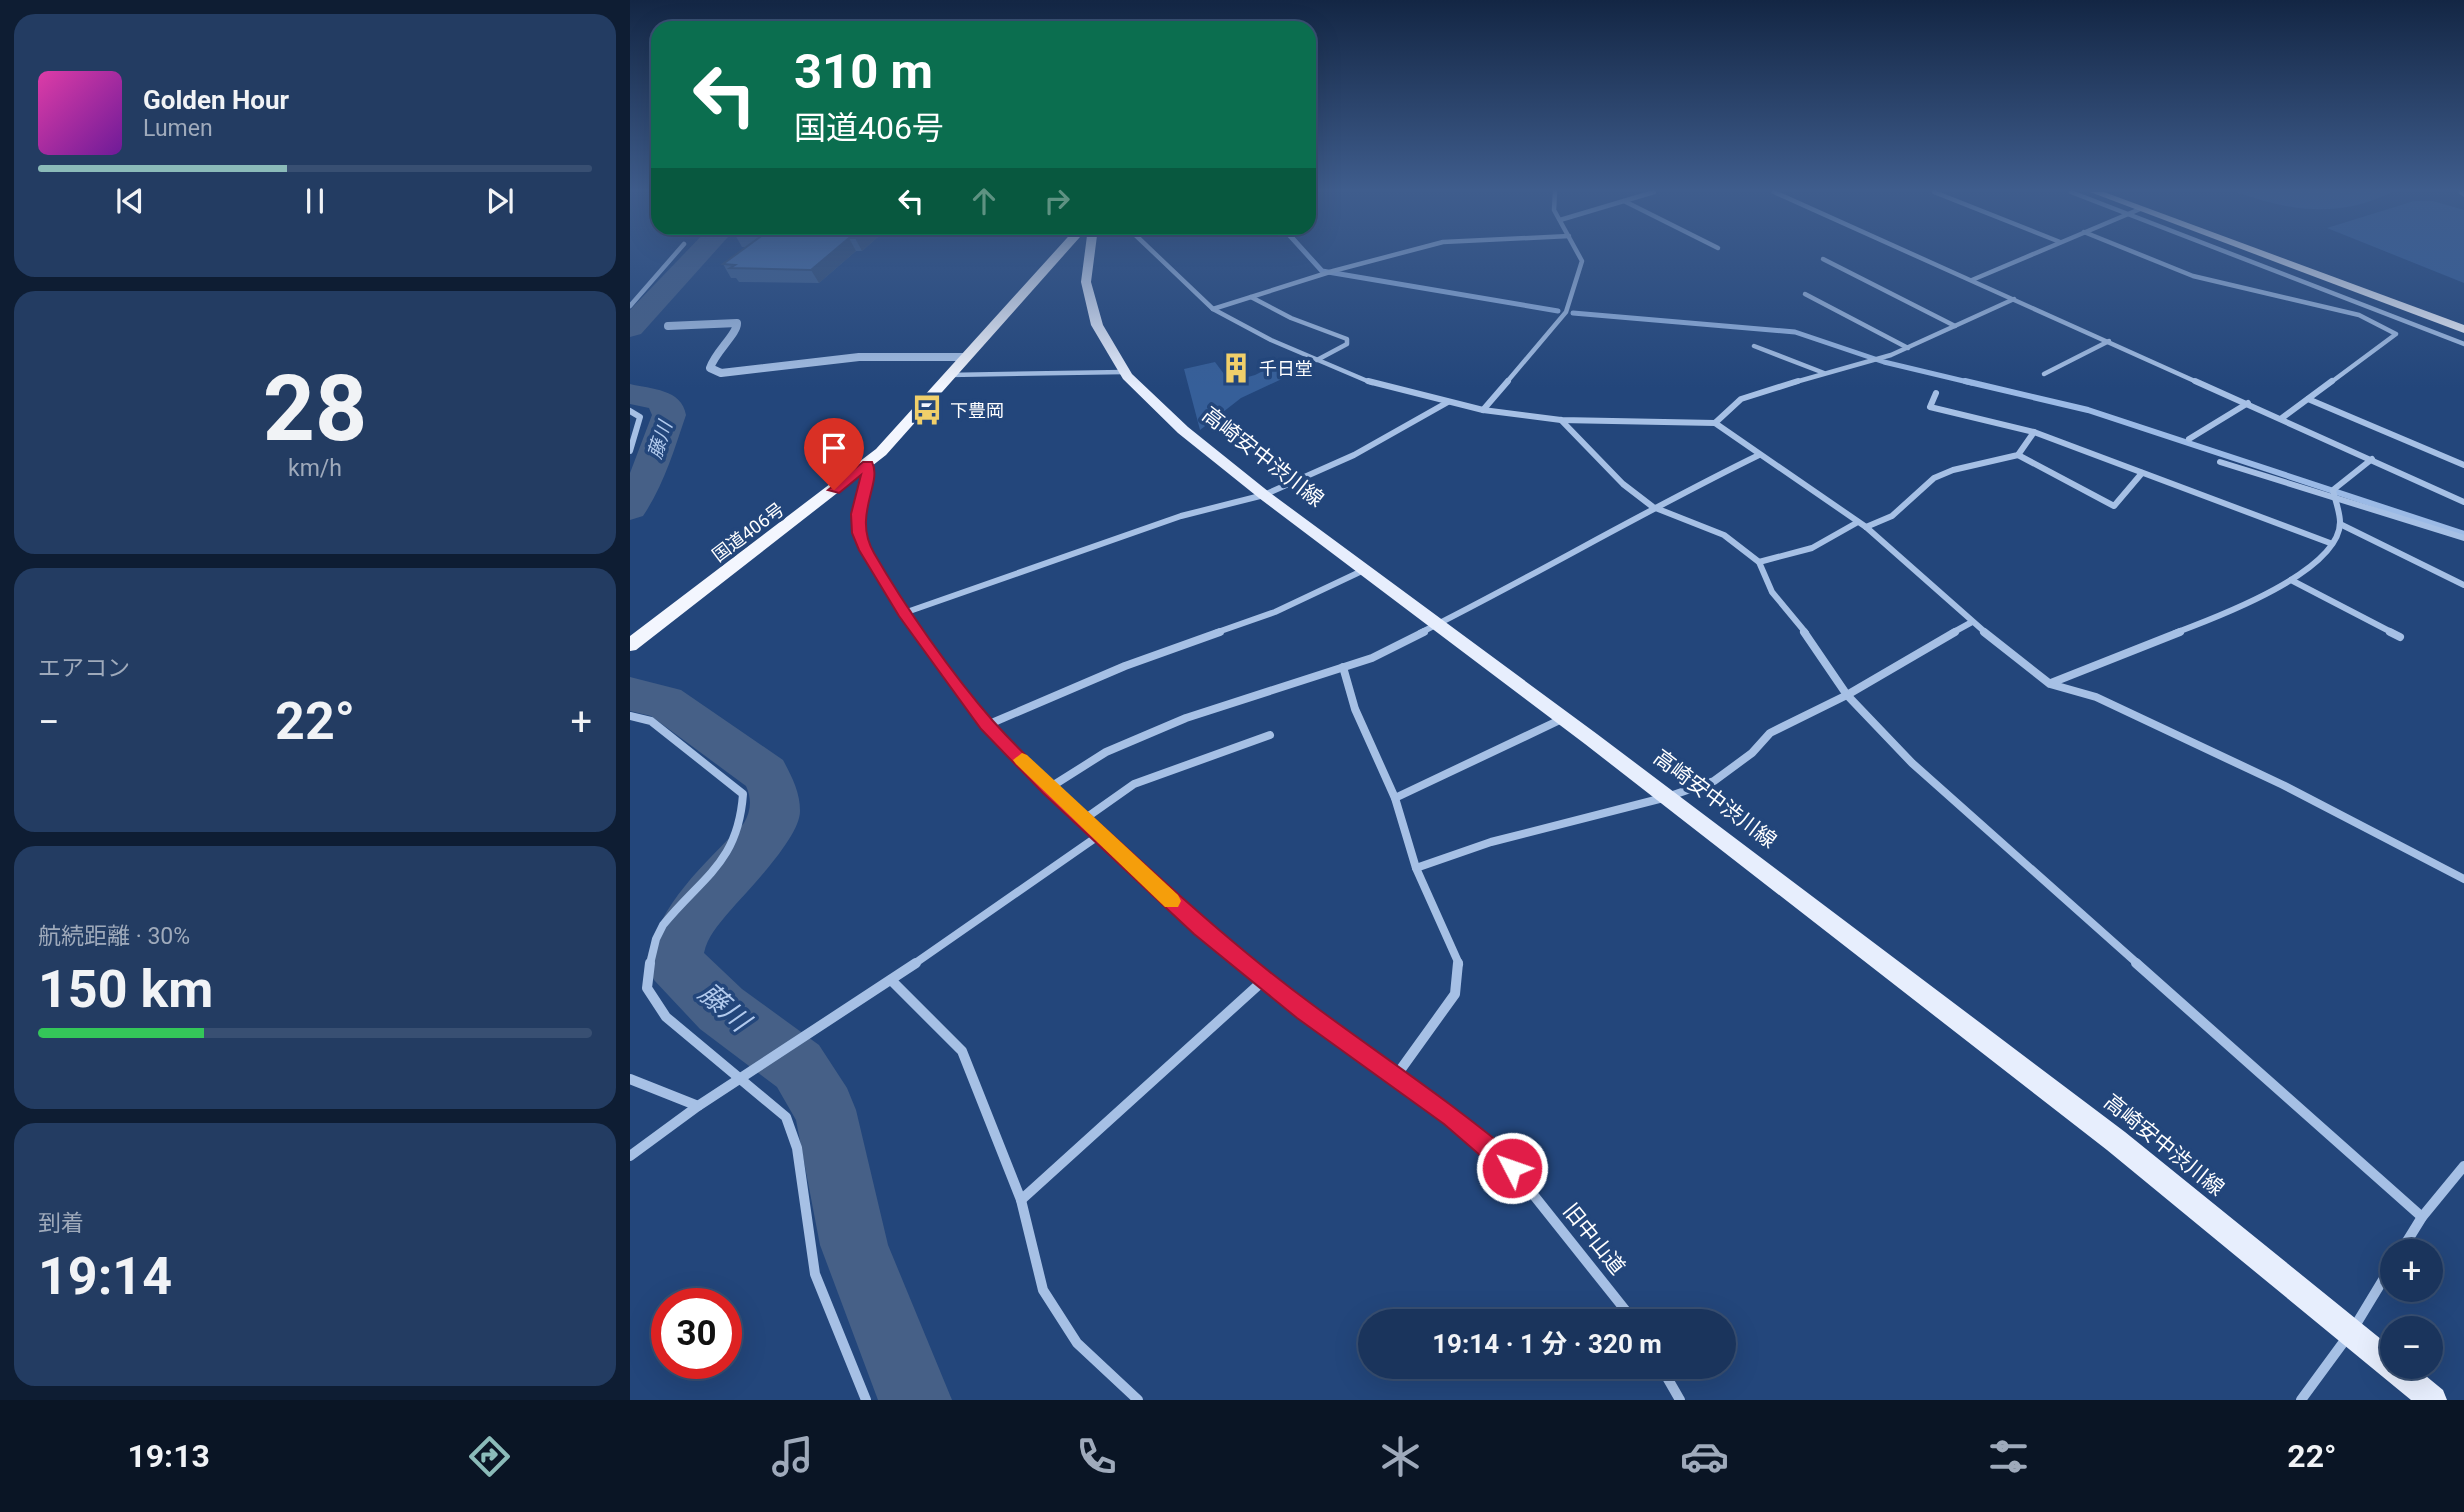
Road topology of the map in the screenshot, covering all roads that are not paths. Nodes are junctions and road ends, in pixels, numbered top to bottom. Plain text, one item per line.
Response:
1 (672, 257) edge
2 (1055, 257) edge
3 (1089, 257) edge
4 (1159, 257) edge
5 (1389, 257) edge
6 (1579, 257) edge
7 (1921, 257) edge
8 (2024, 257) edge
9 (2147, 257) edge
10 (2249, 257) edge
11 (2264, 257) edge
12 (2297, 257) edge
13 (1823, 259) dead end
14 (1972, 280) junction
15 (1805, 293) dead end
16 (1251, 297) junction
17 (2014, 299) junction
18 (630, 306) edge
19 (1213, 309) junction
20 (2464, 319) edge
21 (668, 326) dead end
22 (1955, 326) junction
23 (2464, 329) edge
24 (2109, 341) junction
25 (2464, 344) edge
26 (1754, 346) dead end
27 (1908, 348) junction
28 (963, 357) junction
29 (1317, 360) junction
30 (1124, 372) junction
31 (1824, 373) junction
32 (2044, 374) dead end
33 (947, 375) junction
34 (1936, 393) dead end
35 (2308, 399) junction
36 (1448, 402) junction
37 (2248, 403) junction
38 (1483, 410) junction
39 (630, 411) edge
40 (2282, 418) junction
41 (1561, 420) junction
42 (1715, 423) junction
43 (2034, 432) junction
44 (2189, 439) dead end
45 (630, 451) edge
46 (1759, 455) junction
47 (2018, 455) junction
48 (2372, 458) junction
49 (2220, 462) dead end
50 (867, 464) junction
51 (2464, 465) edge
52 (2142, 473) junction
53 (1264, 495) junction
54 (2334, 495) junction
55 (2463, 500) edge
56 (1653, 507) junction
57 (1858, 522) junction
58 (2340, 524) junction
59 (1866, 527) junction
60 (2464, 538) edge
61 (2330, 543) junction
62 (1759, 562) junction
63 (1364, 570) junction
64 (2291, 580) junction
65 (2463, 585) edge
66 (904, 612) junction
67 (1972, 622) junction
68 (1441, 626) junction
69 (2400, 637) dead end
70 (630, 645) edge
71 (1343, 667) junction
72 (2050, 684) junction
73 (1847, 695) junction
74 (630, 716) edge
75 (1563, 718) junction
76 (987, 725) junction
77 (1270, 735) dead end
78 (1049, 788) junction
79 (1667, 797) junction
80 (1395, 798) junction
81 (1083, 820) junction
82 (1101, 834) junction
83 (1416, 868) junction
84 (2462, 875) edge
85 (1265, 979) junction
86 (891, 980) junction
87 (1396, 1076) junction
88 (741, 1077) junction
89 (630, 1079) edge
90 (698, 1106) junction
91 (630, 1156) edge
92 (2464, 1166) edge
93 (1021, 1200) junction
94 (2422, 1217) junction
95 (2408, 1239) edge
96 (2380, 1285) edge
97 (1624, 1309) edge
98 (2351, 1332) junction
99 (2380, 1356) edge
100 (1668, 1379) edge
101 (2408, 1379) edge
102 (866, 1400) edge
103 (1138, 1400) edge
104 (1680, 1400) edge
105 (2301, 1400) edge
106 (2433, 1400) edge

1 - 18 street
2 - 28 highway, 国道406号
3 - 30 main road, 高崎安中渋川線
4 - 19 street
5 - 16 street
6 - 38 street
7 - 14 street
8 - 14 street
9 - 35 street
10 - 25 street
11 - 23 highway
12 - 20 highway
13 - 22 street
14 - 17 street
15 - 27 street
16 - 19 street
16 - 29 street
17 - 22 street
17 - 24 street
19 - 29 street
21 - 28 street
22 - 27 street
24 - 32 street
24 - 37 street
26 - 31 street
27 - 31 street
28 - 33 highway, 国道406号
29 - 36 street
30 - 33 street
30 - 53 main road, 高崎安中渋川線
31 - 42 street
33 - 50 highway, 国道406号
34 - 43 street
35 - 40 street
35 - 51 street
36 - 38 street
36 - 53 street
37 - 40 street
37 - 44 street
38 - 41 street
39 - 45 street
40 - 48 street
41 - 42 street
41 - 56 street
42 - 46 street
43 - 47 street
43 - 52 street
46 - 56 street
46 - 57 street
47 - 52 street
47 - 59 street
48 - 54 street
48 - 55 street
49 - 54 street
50 - 66 street, 旧中山道
50 - 70 highway, 国道406号
52 - 61 street
53 - 63 main road, 高崎安中渋川線
53 - 66 street
54 - 58 street
54 - 60 street
56 - 62 street
56 - 68 street
57 - 59 street
57 - 62 street
58 - 61 street
58 - 65 street
59 - 67 street
61 - 64 street
62 - 73 street
63 - 68 main road, 高崎安中渋川線
63 - 76 street
64 - 69 street
64 - 72 street
66 - 76 street, 旧中山道
67 - 72 street
67 - 73 street
68 - 71 street
68 - 75 main road, 高崎安中渋川線
71 - 78 street
71 - 80 street
72 - 84 street
73 - 79 street
73 - 94 street
74 - 88 street
75 - 79 main road, 高崎安中渋川線
75 - 80 street
76 - 78 street, 旧中山道
77 - 81 street
78 - 81 street, 旧中山道
79 - 83 street
79 - 98 main road, 高崎安中渋川線
80 - 83 street
81 - 82 street, 旧中山道
82 - 85 street, 旧中山道
82 - 86 street
83 - 87 street
85 - 87 street, 旧中山道
85 - 93 street
86 - 88 street
86 - 93 street
87 - 97 street, 旧中山道
88 - 90 street
88 - 102 street
89 - 90 street
90 - 91 street
92 - 94 street
93 - 103 street
94 - 95 street
96 - 98 street
98 - 99 main road, 高崎安中渋川線
98 - 105 street
100 - 104 street
101 - 106 main road, 高崎安中渋川線

